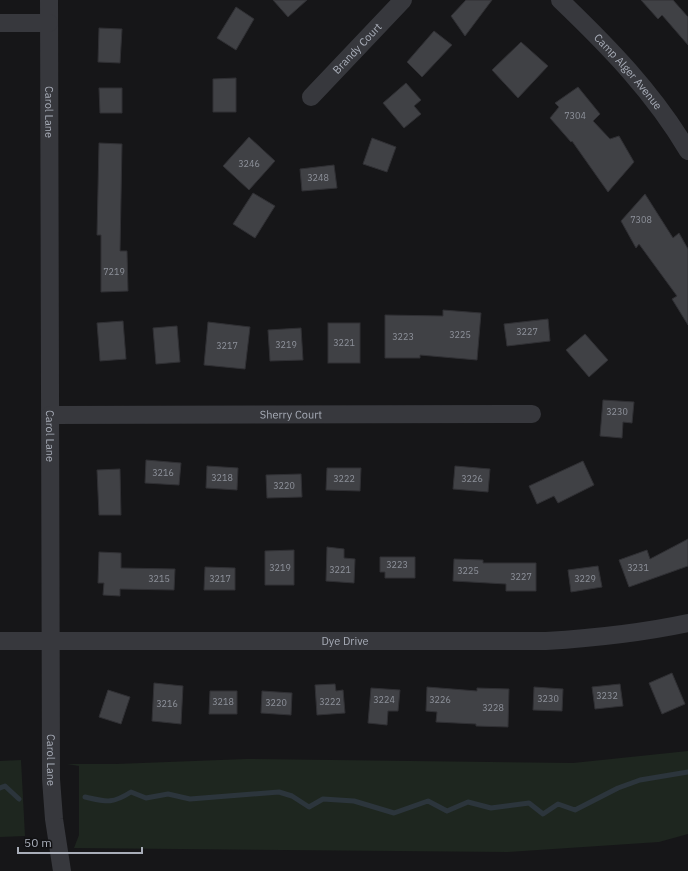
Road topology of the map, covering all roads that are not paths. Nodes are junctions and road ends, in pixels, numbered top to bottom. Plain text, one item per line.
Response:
1 (50, 0) edge
2 (403, 0) edge
3 (560, 0) edge
4 (0, 23) edge
5 (49, 23) junction
6 (311, 97) dead end
7 (688, 151) edge
8 (532, 414) dead end
9 (50, 416) junction
10 (688, 623) edge
11 (0, 641) edge
12 (50, 642) junction
13 (62, 871) edge

1 - 5 street, Carol Lane
2 - 6 street, Brandy Court
3 - 7 street, Camp Alger Avenue
4 - 5 street
5 - 9 street, Carol Lane
8 - 9 street, Sherry Court
9 - 12 street, Carol Lane
10 - 12 street, Dye Drive
11 - 12 street, Dye Drive
12 - 13 street, Carol Lane

